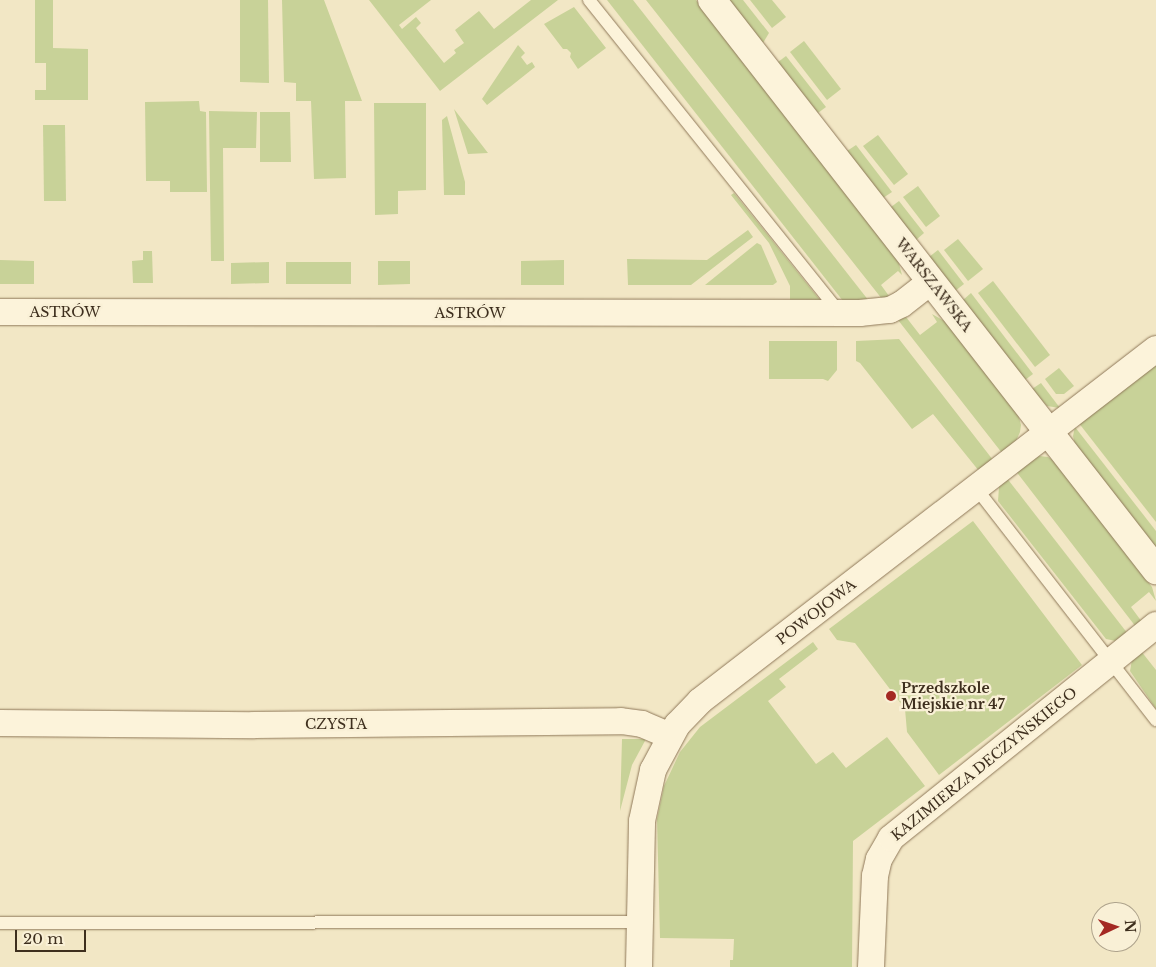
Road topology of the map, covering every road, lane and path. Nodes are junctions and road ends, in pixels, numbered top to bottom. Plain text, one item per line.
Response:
1 (589, 0) edge
2 (712, 0) edge
3 (931, 281) junction
4 (0, 312) edge
5 (840, 313) junction
6 (1156, 349) edge
7 (1048, 432) junction
8 (976, 488) junction
9 (1156, 570) edge
10 (1156, 626) edge
11 (1111, 661) junction
12 (1156, 720) edge
13 (0, 724) edge
14 (670, 736) junction
15 (639, 922) junction
16 (0, 923) edge
17 (639, 967) edge
18 (871, 967) edge

1 - 5 lane
2 - 3 street, WARSZAWSKA
3 - 5 street, ASTRÓW
3 - 7 street, WARSZAWSKA
4 - 5 street, ASTRÓW
6 - 7 street, POWOJOWA
7 - 8 street, POWOJOWA
7 - 9 street, WARSZAWSKA
8 - 11 lane
8 - 14 street, POWOJOWA
10 - 11 street, KAZIMIERZA DECZYŃSKIEGO
11 - 12 lane
11 - 18 street, KAZIMIERZA DECZYŃSKIEGO
13 - 14 street, CZYSTA
14 - 15 street, POWOJOWA
15 - 16 lane
15 - 17 street, POWOJOWA

